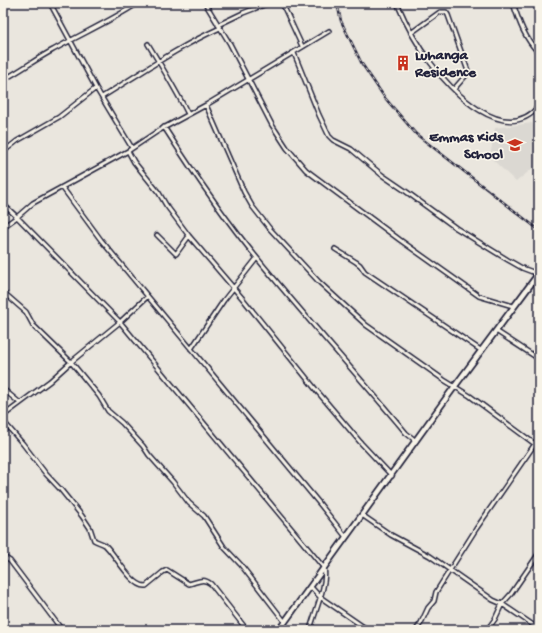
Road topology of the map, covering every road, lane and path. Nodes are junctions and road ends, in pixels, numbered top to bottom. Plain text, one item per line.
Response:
1 (50, 3) edge
2 (138, 3) edge
3 (205, 3) edge
4 (269, 3) edge
5 (282, 3) edge
6 (397, 3) edge
7 (513, 3) edge
8 (218, 25) junction
9 (220, 28) junction
10 (329, 31) dead end
11 (411, 33) junction
12 (71, 40) junction
13 (148, 44) dead end
14 (302, 46) junction
15 (294, 53) junction
16 (539, 53) edge
17 (158, 62) junction
18 (248, 79) junction
19 (3, 80) edge
20 (96, 88) junction
21 (454, 90) junction
22 (102, 97) junction
23 (206, 105) junction
24 (539, 106) edge
25 (188, 114) junction
26 (164, 127) junction
27 (132, 148) junction
28 (128, 151) junction
29 (3, 152) edge
30 (62, 187) junction
31 (3, 204) edge
32 (17, 217) junction
33 (3, 227) edge
34 (157, 235) dead end
35 (189, 236) junction
36 (334, 249) dead end
37 (257, 258) junction
38 (539, 273) edge
39 (234, 288) junction
40 (3, 292) edge
41 (147, 297) junction
42 (513, 306) junction
43 (120, 322) junction
44 (496, 330) junction
45 (191, 349) junction
46 (482, 351) junction
47 (539, 359) edge
48 (71, 362) junction
49 (455, 386) junction
50 (3, 389) edge
51 (20, 403) junction
52 (3, 416) edge
53 (3, 421) edge
54 (539, 438) edge
55 (416, 441) junction
56 (534, 444) junction
57 (539, 447) edge
58 (392, 476) junction
59 (362, 515) junction
60 (346, 537) junction
61 (539, 553) edge
62 (3, 558) edge
63 (324, 568) junction
64 (450, 570) junction
65 (311, 586) junction
66 (320, 597) junction
67 (502, 604) junction
68 (285, 622) junction
69 (539, 629) edge
70 (62, 630) edge
71 (247, 630) edge
72 (279, 630) edge
73 (310, 630) edge
74 (368, 630) edge
75 (416, 630) edge
76 (486, 630) edge

1 - 12 street
2 - 12 street
3 - 8 street
4 - 8 street
5 - 14 street
6 - 11 street
7 - 16 street
8 - 9 street
9 - 17 street
9 - 18 street
10 - 14 street
11 - 21 street
11 - 21 street
12 - 19 street
12 - 20 street
13 - 17 street
14 - 15 street
15 - 18 street
15 - 38 street
17 - 22 street
17 - 25 street
18 - 23 street
18 - 42 street
20 - 22 street
20 - 29 street
21 - 24 street
22 - 27 street
23 - 25 street
23 - 49 street
25 - 26 street
26 - 27 street
26 - 37 street
27 - 28 street
28 - 30 street
28 - 35 street
30 - 32 street
30 - 41 street
31 - 32 street
32 - 33 street
32 - 43 street
34 - 35 street
35 - 39 street
36 - 46 street
37 - 39 street
37 - 55 street
38 - 42 main road
39 - 45 street
39 - 58 street
40 - 48 street
41 - 43 street
41 - 45 street
42 - 44 main road
43 - 48 street
43 - 63 street
44 - 46 main road
44 - 47 street
45 - 60 street
46 - 49 main road
48 - 51 street
48 - 68 street
49 - 55 main road
49 - 56 street
50 - 51 street
51 - 52 street
53 - 71 street
54 - 56 street
55 - 58 main road
56 - 57 street
56 - 64 street
58 - 59 main road
59 - 60 main road
59 - 64 street
60 - 63 main road
61 - 67 street
62 - 70 street
63 - 65 main road
63 - 66 street
64 - 67 street
64 - 75 street
65 - 66 street
65 - 68 main road
66 - 73 street
66 - 74 street
67 - 69 street
67 - 76 street
68 - 72 main road

